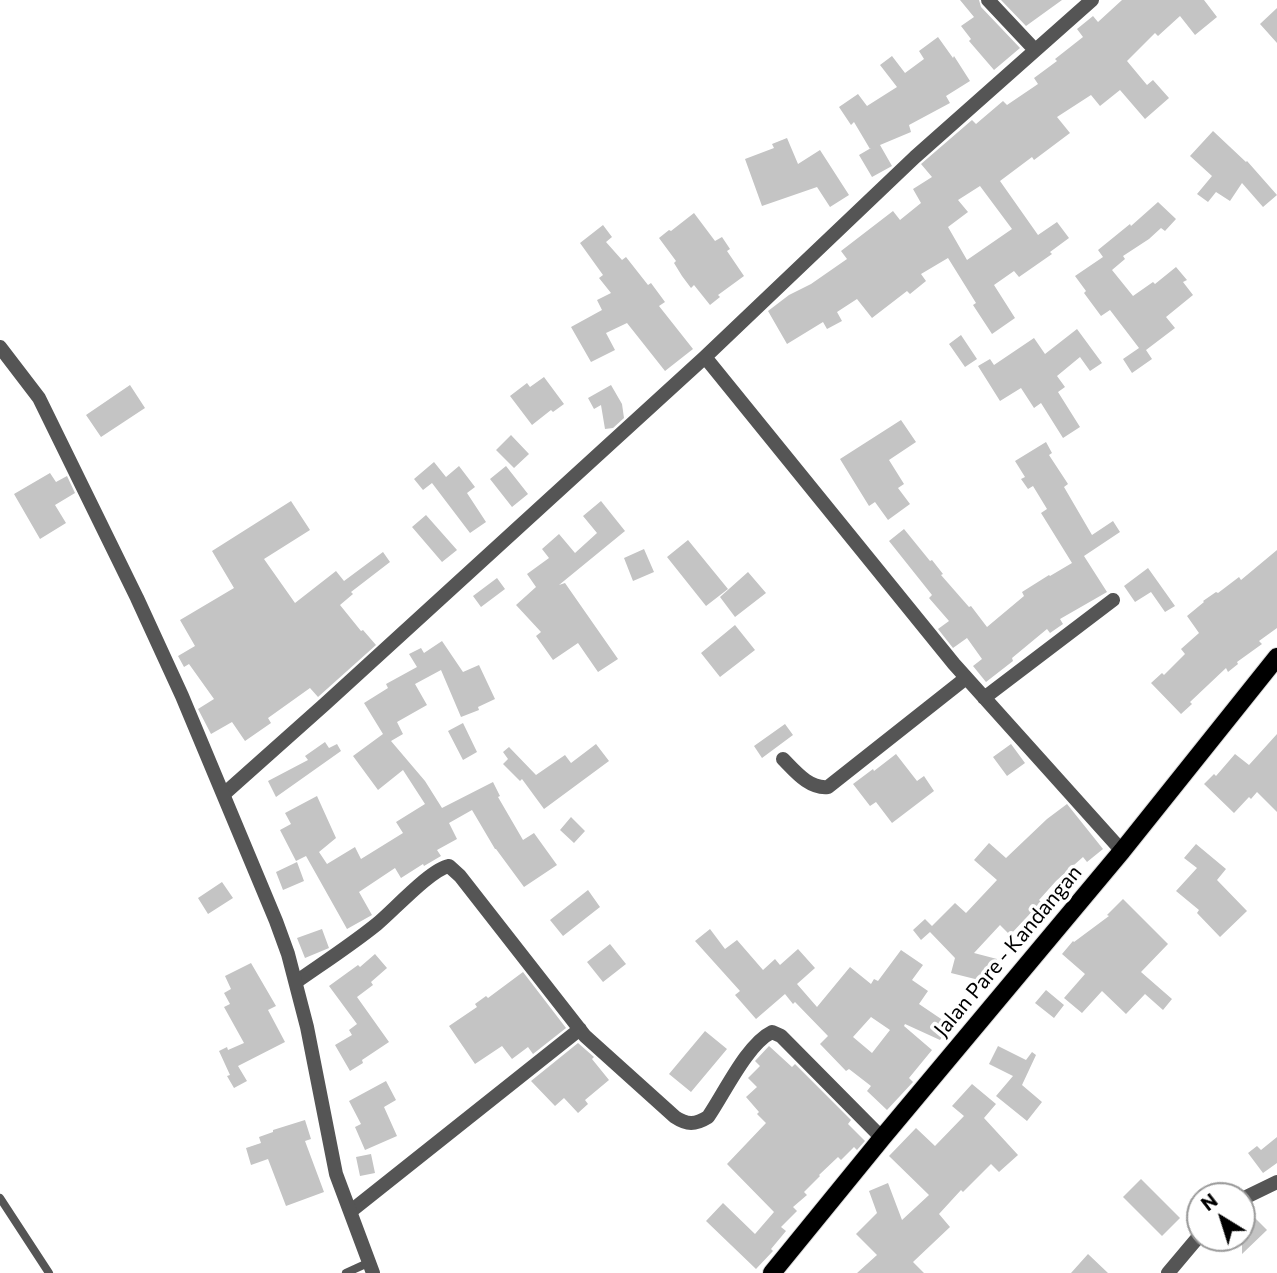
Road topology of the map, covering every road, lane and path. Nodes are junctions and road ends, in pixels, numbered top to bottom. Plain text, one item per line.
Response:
1 (988, 0) edge
2 (1092, 0) edge
3 (1035, 50) junction
4 (0, 346) edge
5 (705, 357) junction
6 (1112, 600) dead end
7 (1277, 657) edge
8 (966, 678) junction
9 (984, 698) junction
10 (783, 759) dead end
11 (224, 794) junction
12 (1122, 851) junction
13 (296, 982) junction
14 (580, 1030) junction
15 (882, 1138) junction
16 (1277, 1182) edge
17 (1256, 1192) edge
18 (0, 1198) edge
19 (351, 1211) junction
20 (1186, 1252) edge
21 (371, 1268) edge
22 (49, 1273) edge
23 (346, 1273) edge
24 (772, 1273) edge
25 (1168, 1273) edge

1 - 3 street
2 - 3 street
3 - 5 street
4 - 11 street
5 - 8 street
5 - 11 street
6 - 9 street
7 - 12 main road, Jalan Pare - Kandangan
8 - 9 street
8 - 10 street
9 - 12 street
11 - 13 street
12 - 15 main road, Jalan Pare - Kandangan
13 - 14 street
13 - 19 street
14 - 15 street
14 - 19 street
15 - 24 main road, Jalan Pare - Kandangan
16 - 17 street
18 - 22 lane
19 - 21 street
20 - 25 street
21 - 23 lane

